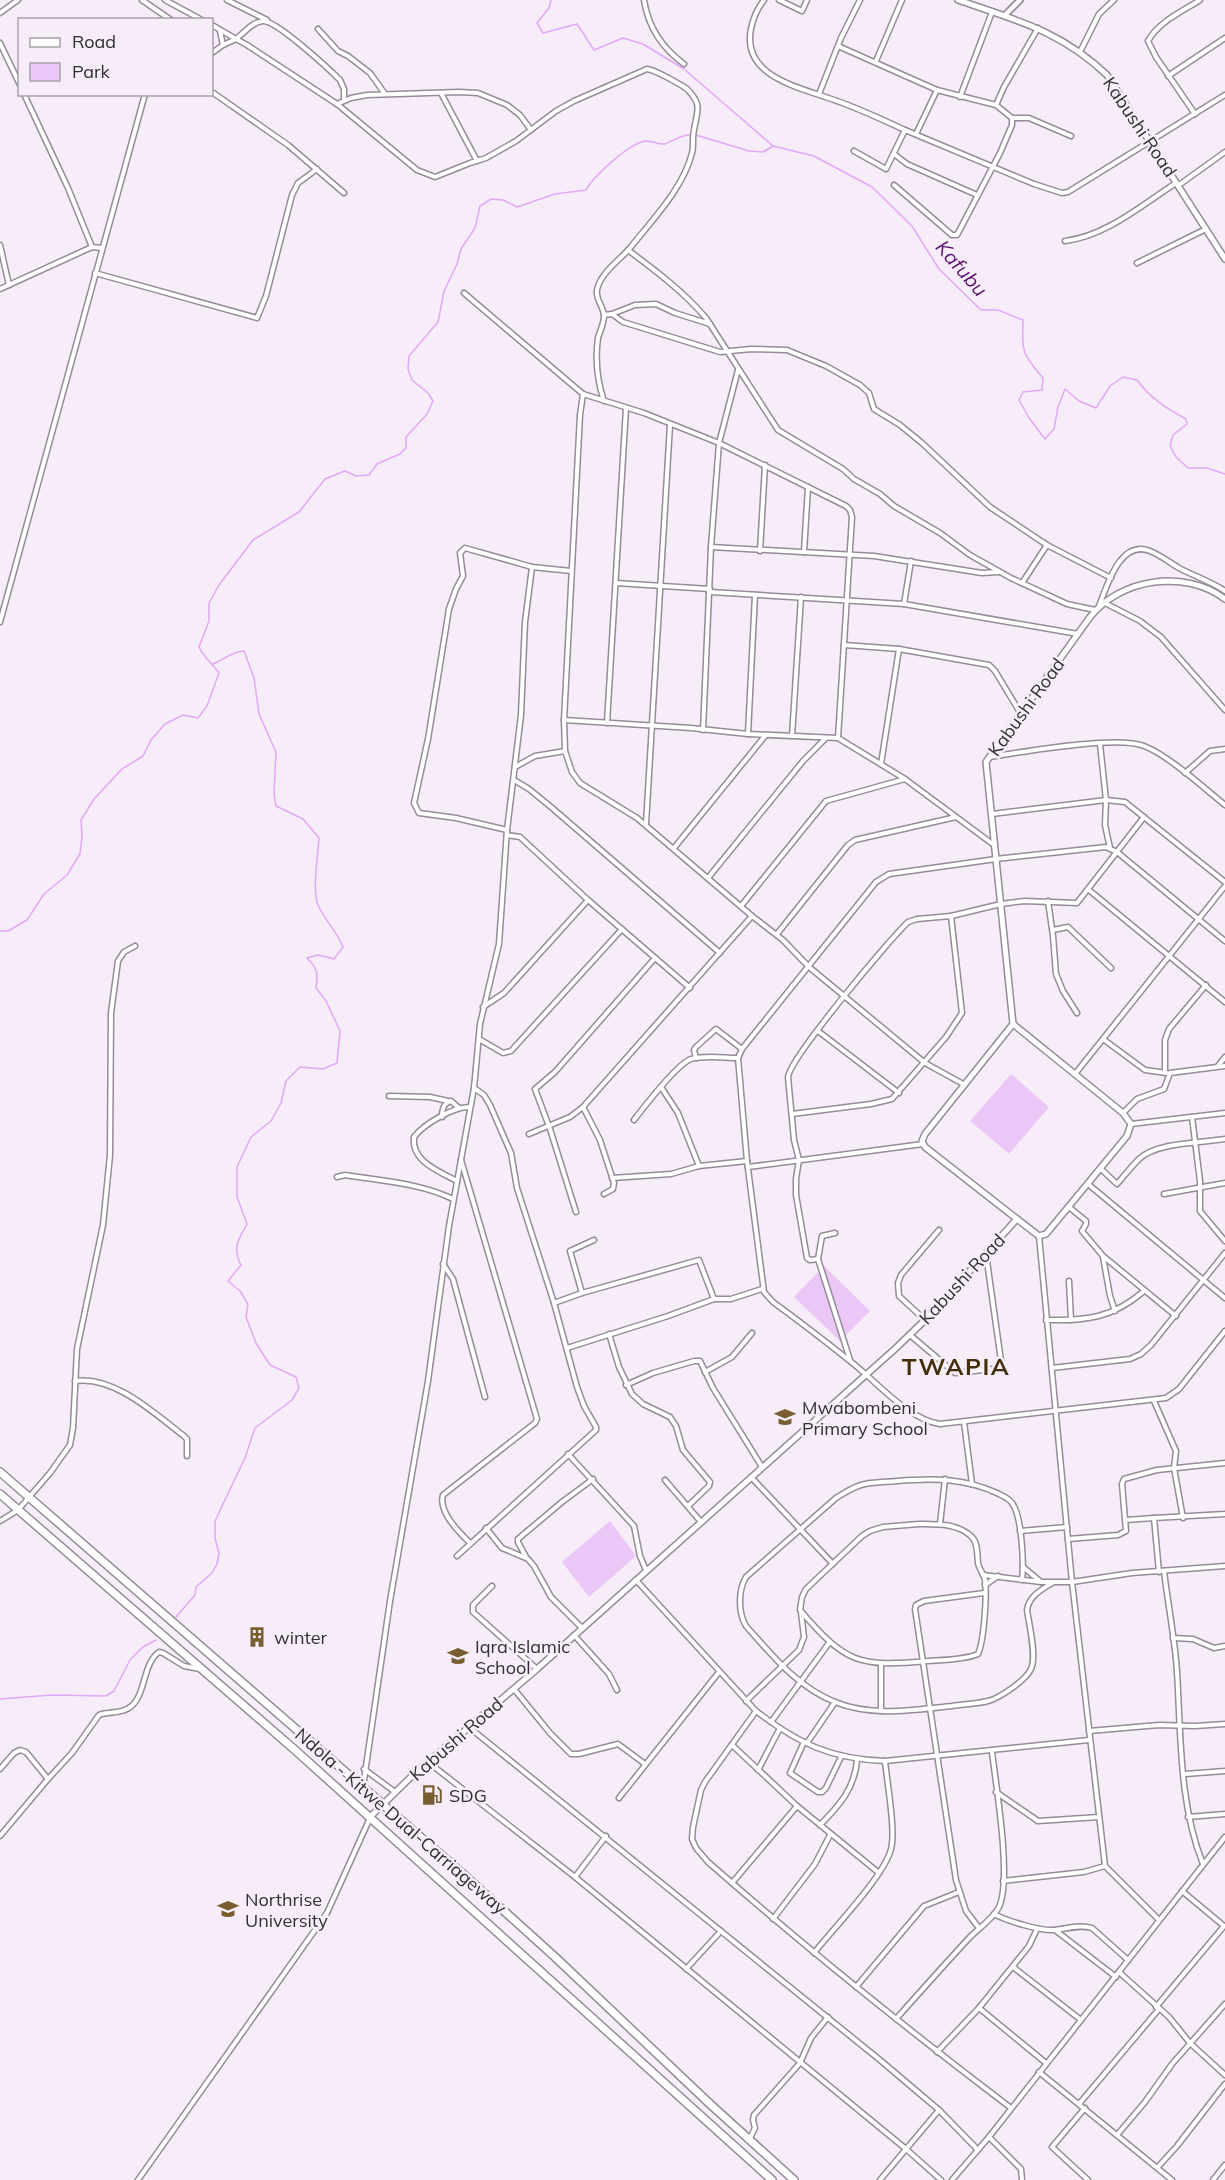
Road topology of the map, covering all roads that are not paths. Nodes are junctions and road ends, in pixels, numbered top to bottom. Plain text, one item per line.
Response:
1 (18, 0) edge
2 (142, 0) edge
3 (165, 0) edge
4 (227, 0) edge
5 (644, 0) edge
6 (764, 0) edge
7 (779, 0) edge
8 (807, 0) edge
9 (860, 0) edge
10 (902, 0) edge
11 (958, 0) edge
12 (1020, 0) edge
13 (1114, 0) edge
14 (1200, 0) edge
15 (992, 12) junction
16 (0, 13) edge
17 (1005, 15) junction
18 (168, 18) edge
19 (198, 18) edge
20 (270, 22) junction
21 (213, 26) edge
22 (318, 28) dead end
23 (1038, 28) junction
24 (219, 30) junction
25 (1225, 38) edge
26 (236, 39) junction
27 (0, 43) edge
28 (223, 45) junction
29 (838, 46) junction
30 (213, 52) edge
31 (1080, 52) junction
32 (876, 62) junction
33 (684, 64) dead end
34 (1168, 76) junction
35 (18, 81) edge
36 (937, 90) junction
37 (213, 93) edge
38 (441, 93) junction
39 (385, 94) junction
40 (819, 94) junction
41 (1225, 95) edge
42 (25, 96) edge
43 (144, 96) edge
44 (960, 98) junction
45 (344, 100) junction
46 (337, 104) junction
47 (996, 105) junction
48 (1195, 114) junction
49 (1012, 118) junction
50 (531, 130) junction
51 (905, 130) junction
52 (916, 134) junction
53 (1071, 136) dead end
54 (1150, 142) junction
55 (854, 152) dead end
56 (894, 154) junction
57 (1224, 155) edge
58 (477, 161) junction
59 (993, 165) junction
60 (317, 169) junction
61 (1178, 184) junction
62 (894, 185) dead end
63 (344, 193) dead end
64 (977, 195) junction
65 (1206, 229) junction
66 (1065, 241) dead end
67 (0, 245) edge
68 (92, 247) junction
69 (102, 248) junction
70 (628, 250) junction
71 (1225, 259) edge
72 (1137, 263) dead end
73 (95, 273) junction
74 (9, 285) junction
75 (0, 289) edge
76 (464, 293) dead end
77 (612, 314) junction
78 (604, 315) junction
79 (710, 324) junction
80 (729, 352) junction
81 (738, 370) junction
82 (582, 394) junction
83 (604, 401) junction
84 (626, 408) junction
85 (670, 425) junction
86 (719, 443) junction
87 (765, 465) junction
88 (808, 487) junction
89 (1047, 545) junction
90 (711, 547) junction
91 (760, 551) junction
92 (804, 552) junction
93 (849, 555) junction
94 (910, 561) junction
95 (532, 567) junction
96 (571, 571) junction
97 (999, 572) junction
98 (1196, 576) junction
99 (1112, 578) junction
100 (616, 583) junction
101 (1022, 583) junction
102 (1192, 583) junction
103 (661, 586) junction
104 (710, 590) junction
105 (1225, 591) edge
106 (755, 595) junction
107 (801, 597) junction
108 (846, 599) junction
109 (1225, 599) edge
110 (904, 604) junction
111 (1100, 606) junction
112 (0, 621) edge
113 (1078, 634) junction
114 (844, 645) junction
115 (899, 649) junction
116 (1225, 710) edge
117 (1021, 714) junction
118 (564, 720) junction
119 (607, 723) junction
120 (651, 725) junction
121 (703, 730) junction
122 (748, 734) junction
123 (766, 735) junction
124 (792, 735) junction
125 (827, 737) junction
126 (838, 738) junction
127 (1100, 744) junction
128 (1225, 749) edge
129 (565, 752) junction
130 (988, 757) junction
131 (881, 764) junction
132 (515, 767) junction
133 (1185, 773) junction
134 (905, 779) junction
135 (514, 780) junction
136 (1106, 800) junction
137 (1225, 806) edge
138 (991, 814) junction
139 (956, 817) junction
140 (1144, 817) junction
141 (646, 825) junction
142 (507, 832) junction
143 (994, 845) junction
144 (674, 848) junction
145 (1110, 848) junction
146 (1117, 852) junction
147 (996, 859) junction
148 (708, 878) junction
149 (1225, 882) edge
150 (1225, 886) edge
151 (1089, 890) junction
152 (588, 900) junction
153 (1048, 901) junction
154 (1001, 904) junction
155 (741, 906) junction
156 (752, 916) junction
157 (951, 916) junction
158 (1199, 920) junction
159 (622, 929) junction
160 (1053, 930) junction
161 (777, 934) junction
162 (1225, 941) edge
163 (135, 946) dead end
164 (720, 953) junction
165 (1170, 956) junction
166 (655, 958) junction
167 (809, 967) junction
168 (1112, 968) dead end
169 (1206, 985) junction
170 (690, 988) junction
171 (844, 996) junction
172 (1225, 1002) edge
173 (483, 1007) junction
174 (1077, 1013) dead end
175 (1013, 1024) junction
176 (818, 1031) junction
177 (478, 1039) junction
178 (1103, 1039) junction
179 (742, 1049) junction
180 (1225, 1057) edge
181 (696, 1058) junction
182 (738, 1058) junction
183 (925, 1063) junction
184 (1218, 1066) junction
185 (1225, 1066) edge
186 (1168, 1073) junction
187 (1075, 1074) junction
188 (965, 1085) junction
189 (661, 1087) junction
190 (474, 1088) junction
191 (899, 1093) junction
192 (389, 1096) dead end
193 (448, 1101) junction
194 (469, 1107) junction
195 (583, 1107) junction
196 (459, 1108) junction
197 (1123, 1113) junction
198 (1225, 1113) edge
199 (792, 1114) junction
200 (442, 1117) junction
201 (1192, 1117) junction
202 (634, 1120) dead end
203 (1131, 1124) junction
204 (549, 1126) junction
205 (530, 1134) dead end
206 (1225, 1139) edge
207 (1195, 1143) junction
208 (923, 1144) junction
209 (461, 1158) junction
210 (799, 1160) junction
211 (747, 1164) junction
212 (699, 1166) junction
213 (1101, 1169) junction
214 (337, 1177) dead end
215 (612, 1178) junction
216 (457, 1181) junction
217 (1088, 1184) junction
218 (1225, 1184) edge
219 (1200, 1187) junction
220 (604, 1194) dead end
221 (1164, 1194) dead end
222 (453, 1199) junction
223 (1070, 1207) junction
224 (576, 1212) dead end
225 (1017, 1219) junction
226 (939, 1230) dead end
227 (835, 1233) dead end
228 (1039, 1236) junction
229 (594, 1240) dead end
230 (1225, 1241) edge
231 (1225, 1253) edge
232 (986, 1254) junction
233 (1103, 1256) junction
234 (818, 1258) junction
235 (443, 1264) junction
236 (1204, 1279) junction
237 (1069, 1281) dead end
238 (762, 1289) junction
239 (1144, 1291) junction
240 (582, 1293) junction
241 (1225, 1298) edge
242 (714, 1299) junction
243 (554, 1303) junction
244 (1115, 1311) junction
245 (1176, 1316) junction
246 (925, 1320) junction
247 (1046, 1320) junction
248 (1071, 1320) junction
249 (1225, 1331) edge
250 (752, 1333) dead end
251 (609, 1334) junction
252 (910, 1335) junction
253 (567, 1348) junction
254 (850, 1360) junction
255 (1052, 1368) junction
256 (705, 1372) junction
257 (866, 1374) junction
258 (75, 1381) junction
259 (626, 1385) junction
260 (485, 1397) dead end
261 (1154, 1401) junction
262 (1057, 1412) junction
263 (964, 1422) junction
264 (568, 1454) junction
265 (188, 1456) dead end
266 (1225, 1463) edge
267 (762, 1467) junction
268 (1174, 1468) junction
269 (0, 1472) edge
270 (751, 1477) junction
271 (593, 1479) junction
272 (945, 1479) junction
273 (665, 1480) dead end
274 (973, 1484) junction
275 (0, 1494) edge
276 (29, 1497) junction
277 (688, 1506) junction
278 (18, 1509) junction
279 (1225, 1514) edge
280 (1154, 1518) junction
281 (1183, 1518) junction
282 (1126, 1520) junction
283 (0, 1521) edge
284 (701, 1522) junction
285 (940, 1524) junction
286 (1067, 1527) junction
287 (486, 1528) junction
288 (801, 1529) junction
289 (1020, 1530) junction
290 (1068, 1539) junction
291 (470, 1543) junction
292 (457, 1556) dead end
293 (528, 1559) junction
294 (833, 1564) junction
295 (1225, 1566) edge
296 (1023, 1567) junction
297 (646, 1570) junction
298 (1161, 1572) junction
299 (983, 1575) junction
300 (999, 1576) junction
301 (636, 1579) junction
302 (1022, 1580) junction
303 (1041, 1582) junction
304 (1072, 1582) junction
305 (1052, 1583) junction
306 (985, 1585) junction
307 (492, 1586) dead end
308 (984, 1593) junction
309 (800, 1611) junction
310 (582, 1628) junction
311 (574, 1635) junction
312 (1173, 1638) junction
313 (829, 1643) junction
314 (1225, 1646) edge
315 (923, 1662) junction
316 (881, 1664) junction
317 (782, 1666) junction
318 (537, 1669) junction
319 (201, 1670) junction
320 (719, 1672) junction
321 (801, 1683) junction
322 (514, 1689) junction
323 (617, 1690) dead end
324 (746, 1701) junction
325 (835, 1702) junction
326 (930, 1709) junction
327 (756, 1711) junction
328 (881, 1711) junction
329 (771, 1722) junction
330 (1225, 1724) edge
331 (1179, 1725) junction
332 (470, 1728) junction
333 (780, 1728) junction
334 (1089, 1731) junction
335 (1089, 1740) junction
336 (806, 1743) junction
337 (731, 1745) junction
338 (992, 1752) junction
339 (937, 1756) junction
340 (841, 1757) junction
341 (857, 1760) junction
342 (885, 1761) junction
343 (428, 1762) junction
344 (645, 1764) junction
345 (364, 1768) junction
346 (0, 1769) edge
347 (758, 1770) junction
348 (1225, 1771) edge
349 (1185, 1774) junction
350 (48, 1779) junction
351 (363, 1788) junction
352 (395, 1792) junction
353 (996, 1792) junction
354 (619, 1798) dead end
355 (383, 1804) junction
356 (797, 1806) junction
357 (1225, 1814) edge
358 (370, 1817) junction
359 (1099, 1817) junction
360 (1188, 1817) junction
361 (820, 1826) junction
362 (830, 1835) junction
363 (0, 1836) edge
364 (606, 1836) junction
365 (1225, 1837) edge
366 (1203, 1864) junction
367 (1105, 1866) junction
368 (879, 1873) junction
369 (575, 1877) junction
370 (1003, 1881) junction
371 (732, 1883) junction
372 (1182, 1891) junction
373 (959, 1892) junction
374 (994, 1914) junction
375 (773, 1919) junction
376 (1159, 1920) junction
377 (1224, 1926) edge
378 (979, 1928) junction
379 (1037, 1929) junction
380 (1054, 1930) junction
381 (721, 1931) junction
382 (814, 1953) junction
383 (1128, 1959) junction
384 (1013, 1966) junction
385 (687, 1969) junction
386 (1119, 1972) junction
387 (1116, 1977) junction
388 (856, 1987) junction
389 (1225, 2004) edge
390 (979, 2008) junction
391 (1158, 2008) junction
392 (828, 2017) junction
393 (896, 2019) junction
394 (1081, 2020) junction
395 (1190, 2043) junction
396 (937, 2052) junction
397 (800, 2063) junction
398 (1046, 2063) junction
399 (1039, 2072) junction
400 (1225, 2075) edge
401 (1225, 2084) edge
402 (1079, 2104) junction
403 (1011, 2108) junction
404 (1085, 2108) junction
405 (939, 2110) junction
406 (1117, 2135) junction
407 (989, 2137) junction
408 (749, 2140) junction
409 (906, 2149) junction
410 (977, 2150) junction
411 (1225, 2165) edge
412 (1157, 2168) junction
413 (138, 2180) edge
414 (772, 2180) edge
415 (794, 2180) edge
416 (880, 2180) edge
417 (941, 2180) edge
418 (952, 2180) edge
419 (1022, 2180) edge
420 (1088, 2180) edge
421 (1172, 2180) edge
422 (1213, 2180) edge

1 - 16 street
2 - 18 street
3 - 19 street
4 - 20 street
5 - 33 street
6 - 40 street
7 - 8 street
9 - 29 street
10 - 32 street
11 - 15 main road, Kabushi Road
12 - 17 street
13 - 31 street
14 - 34 street
15 - 17 main road, Kabushi Road
15 - 44 street
17 - 23 main road, Kabushi Road
20 - 26 street
20 - 45 street
21 - 24 street
22 - 39 street
23 - 31 main road, Kabushi Road
23 - 47 street
24 - 26 street
24 - 28 street
25 - 34 street
26 - 28 street
26 - 46 street
27 - 35 street
28 - 30 street
29 - 32 street
29 - 40 street
31 - 54 main road, Kabushi Road
32 - 36 street
34 - 48 street
36 - 44 street
36 - 52 street
37 - 60 street
38 - 39 street
38 - 50 street
38 - 58 street
39 - 45 street
40 - 51 street
41 - 48 street
42 - 68 street
43 - 69 street
44 - 47 street
45 - 46 street
46 - 58 street
47 - 49 street
48 - 54 street
49 - 53 street
49 - 59 street
50 - 58 street
50 - 70 street
51 - 52 street
51 - 56 street
52 - 59 street
54 - 59 street
54 - 61 main road, Kabushi Road
55 - 56 street
56 - 64 street
57 - 61 street
59 - 64 street
60 - 63 street
60 - 73 street
61 - 65 main road, Kabushi Road
61 - 66 street
62 - 64 street
65 - 71 main road, Kabushi Road
65 - 72 street
67 - 74 street
68 - 69 street
68 - 74 street
69 - 73 street
70 - 78 street
70 - 79 street
73 - 112 street
74 - 75 street
76 - 82 street
77 - 78 street
77 - 79 street
77 - 80 street
78 - 83 street
79 - 80 street
80 - 81 street
80 - 89 street
81 - 86 street
81 - 97 street
82 - 83 street
82 - 96 street
83 - 84 street
84 - 85 street
84 - 100 street
85 - 86 street
85 - 103 street
86 - 87 street
86 - 90 street
87 - 88 street
87 - 91 street
88 - 92 street
88 - 93 street
89 - 99 street
89 - 101 street
90 - 91 street
90 - 104 street
91 - 92 street
92 - 93 street
93 - 94 street
93 - 108 street
94 - 97 street
94 - 110 street
95 - 96 street
95 - 132 street
95 - 142 street
96 - 118 street
97 - 101 street
98 - 99 street
98 - 102 street
98 - 105 street
99 - 111 street
100 - 103 street
100 - 119 street
101 - 111 street
102 - 109 main road, Kabushi Road
102 - 111 main road, Kabushi Road
103 - 104 street
103 - 120 street
104 - 106 street
104 - 121 street
106 - 107 street
106 - 122 street
107 - 108 street
107 - 124 street
108 - 110 street
108 - 114 street
110 - 113 street
111 - 113 main road, Kabushi Road
111 - 116 street
113 - 117 main road, Kabushi Road
114 - 115 street
114 - 126 street
115 - 117 street
115 - 131 street
117 - 130 main road, Kabushi Road
118 - 119 street
118 - 129 street
119 - 120 street
120 - 121 street
120 - 141 street
121 - 122 street
122 - 123 street
123 - 124 street
123 - 144 street
124 - 125 street
125 - 126 street
125 - 148 street
126 - 131 street
127 - 130 street
127 - 133 street
127 - 136 street
128 - 133 street
129 - 132 street
129 - 141 street
130 - 138 main road, Kabushi Road
131 - 134 street
132 - 135 street
133 - 137 street
134 - 139 street
134 - 155 street
135 - 142 street
135 - 164 street
136 - 138 street
136 - 140 street
136 - 145 street
138 - 143 main road, Kabushi Road
139 - 143 street
139 - 161 street
140 - 146 street
140 - 149 street
141 - 144 street
142 - 152 street
142 - 173 street
143 - 147 main road, Kabushi Road
144 - 148 street
145 - 146 street
145 - 147 street
146 - 151 street
146 - 158 street
147 - 154 main road, Kabushi Road
147 - 167 street
148 - 155 street
150 - 158 street
151 - 153 street
151 - 165 street
152 - 159 street
152 - 173 street
153 - 154 street
153 - 160 street
154 - 157 street
154 - 175 main road, Kabushi Road
155 - 156 street
156 - 161 street
156 - 164 street
157 - 171 street
157 - 183 street
158 - 162 street
158 - 165 street
159 - 166 street
159 - 177 street
160 - 168 street
160 - 174 street
161 - 167 street
163 - 258 street
164 - 170 street
165 - 169 street
165 - 178 street
166 - 170 street
166 - 204 street
167 - 171 street
167 - 179 street
169 - 172 street
169 - 186 street
170 - 195 street
171 - 176 street
171 - 183 street
173 - 177 street
175 - 187 main road
175 - 188 main road
176 - 191 street
176 - 199 street
177 - 190 street
178 - 186 street
178 - 187 street
179 - 181 street
179 - 182 street
180 - 184 street
181 - 182 street
181 - 189 street
182 - 211 street
183 - 188 street
183 - 191 street
184 - 185 street
184 - 186 street
186 - 197 street
187 - 197 main road
188 - 208 main road
189 - 202 street
189 - 212 street
190 - 194 street
190 - 243 street
191 - 199 street
192 - 193 street
193 - 196 street
193 - 200 street
194 - 196 street
194 - 209 street
195 - 204 street
195 - 215 street
196 - 200 street
197 - 203 main road
198 - 201 street
199 - 210 street
200 - 216 street
201 - 203 street
201 - 207 street
203 - 213 main road
204 - 205 street
204 - 224 street
206 - 207 street
207 - 213 street
207 - 219 street
208 - 210 street
208 - 225 main road, Kabushi Road
209 - 216 street
209 - 291 street
210 - 211 street
210 - 234 street
211 - 212 street
211 - 238 street
212 - 215 street
213 - 217 main road
214 - 222 street
215 - 220 street
216 - 222 street
217 - 223 main road
217 - 236 street
218 - 219 street
219 - 221 street
219 - 230 street
222 - 235 street
223 - 228 main road
223 - 233 street
225 - 228 main road
225 - 232 main road, Kabushi Road
226 - 246 street
227 - 234 street
228 - 247 street
229 - 240 street
231 - 236 street
232 - 246 main road, Kabushi Road
232 - 252 street
233 - 239 street
233 - 244 street
234 - 254 street
235 - 260 street
235 - 345 street
236 - 241 street
236 - 245 street
237 - 248 street
238 - 242 street
238 - 254 street
239 - 244 street
239 - 245 street
240 - 242 street
240 - 243 street
242 - 251 street
243 - 253 street
244 - 248 street
245 - 255 street
246 - 252 main road, Kabushi Road
247 - 248 street
247 - 255 street
249 - 261 street
250 - 256 street
251 - 253 street
251 - 259 street
252 - 257 main road, Kabushi Road
253 - 264 street
254 - 257 street
255 - 262 street
256 - 259 street
256 - 267 street
257 - 263 street
257 - 267 main road, Kabushi Road
258 - 265 street
258 - 276 street
259 - 277 street
261 - 262 street
261 - 268 street
262 - 263 street
262 - 286 street
263 - 274 street
264 - 271 street
264 - 287 street
266 - 268 street
267 - 270 main road, Kabushi Road
268 - 281 street
268 - 282 street
269 - 276 highway, Ndola - Kitwe Dual-Carriageway
270 - 284 main road, Kabushi Road
270 - 288 street
271 - 293 street
271 - 297 street
272 - 274 street
272 - 285 street
272 - 288 street
273 - 277 street
274 - 289 street
275 - 278 highway, Ndola - Kitwe Dual-Carriageway
276 - 278 street
276 - 351 highway, Ndola - Kitwe Dual-Carriageway
277 - 284 street
278 - 283 street
278 - 319 highway, Ndola - Kitwe Dual-Carriageway
279 - 281 street
280 - 281 street
280 - 282 street
280 - 298 street
282 - 290 street
284 - 297 main road, Kabushi Road
285 - 294 street
285 - 299 street
286 - 289 street
286 - 290 street
287 - 291 street
287 - 293 street
288 - 294 street
288 - 317 street
289 - 296 street
290 - 304 street
291 - 292 street
293 - 310 street
294 - 309 street
295 - 298 street
296 - 302 street
296 - 303 street
297 - 301 main road, Kabushi Road
298 - 304 street
298 - 312 street
299 - 300 street
299 - 306 street
300 - 302 street
300 - 306 street
301 - 310 main road, Kabushi Road
301 - 320 street
302 - 303 street
303 - 305 street
304 - 305 street
304 - 334 street
305 - 326 street
306 - 308 street
307 - 318 street
308 - 315 street
308 - 315 street
309 - 313 street
309 - 317 street
310 - 311 main road, Kabushi Road
311 - 318 main road, Kabushi Road
311 - 323 street
312 - 314 street
312 - 331 street
313 - 316 street
313 - 321 street
315 - 316 street
315 - 326 street
316 - 328 street
317 - 321 street
317 - 324 street
318 - 322 main road, Kabushi Road
319 - 350 street
319 - 358 highway, Ndola - Kitwe Dual-Carriageway
320 - 324 street
320 - 344 street
321 - 325 street
321 - 329 street
322 - 332 main road, Kabushi Road
322 - 344 street
324 - 327 street
325 - 328 street
325 - 336 street
326 - 328 street
326 - 339 street
327 - 329 street
327 - 337 street
329 - 333 street
330 - 331 street
331 - 334 street
331 - 349 street
332 - 343 main road, Kabushi Road
332 - 364 street
333 - 336 street
333 - 347 street
334 - 335 street
335 - 338 street
335 - 359 street
336 - 340 street
336 - 340 street
337 - 347 street
337 - 371 street
338 - 339 street
338 - 353 street
339 - 342 street
339 - 373 street
340 - 341 street
341 - 342 street
341 - 361 street
342 - 368 street
343 - 352 main road, Kabushi Road
343 - 369 street
344 - 354 street
345 - 351 street
345 - 352 street
346 - 350 street
347 - 356 street
348 - 349 street
349 - 360 street
350 - 363 street
351 - 355 highway, Ndola - Kitwe Dual-Carriageway
352 - 355 main road, Kabushi Road
353 - 359 street
353 - 370 street
355 - 358 main road, Kabushi Road
355 - 408 highway, Ndola - Kitwe Dual-Carriageway
356 - 361 street
356 - 371 street
357 - 360 street
358 - 413 street
358 - 414 highway, Ndola - Kitwe Dual-Carriageway
359 - 367 street
360 - 366 street
361 - 362 street
362 - 368 street
362 - 375 street
364 - 369 street
364 - 381 street
365 - 366 street
366 - 372 street
367 - 370 street
367 - 376 street
368 - 382 street
369 - 385 street
370 - 374 street
371 - 375 street
372 - 376 street
372 - 377 street
373 - 378 street
373 - 388 street
374 - 378 street
374 - 379 street
375 - 382 street
376 - 383 street
377 - 391 street
378 - 393 street
379 - 380 street
379 - 384 street
380 - 383 street
380 - 387 street
381 - 385 street
381 - 392 street
382 - 388 street
383 - 386 street
384 - 390 street
384 - 394 street
385 - 397 street
386 - 387 street
386 - 391 street
387 - 394 street
388 - 393 street
389 - 395 street
390 - 396 street
390 - 398 street
391 - 395 street
391 - 402 street
392 - 397 street
392 - 405 street
393 - 396 street
394 - 398 street
395 - 400 street
395 - 406 street
396 - 403 street
397 - 408 street
397 - 409 street
398 - 399 street
399 - 402 street
399 - 403 street
401 - 412 street
402 - 404 street
403 - 407 street
404 - 406 street
404 - 420 street
405 - 409 street
405 - 410 street
406 - 412 street
407 - 410 street
407 - 419 street
408 - 415 highway, Ndola - Kitwe Dual-Carriageway
409 - 416 street
409 - 417 street
410 - 418 street
411 - 422 street
412 - 421 street

